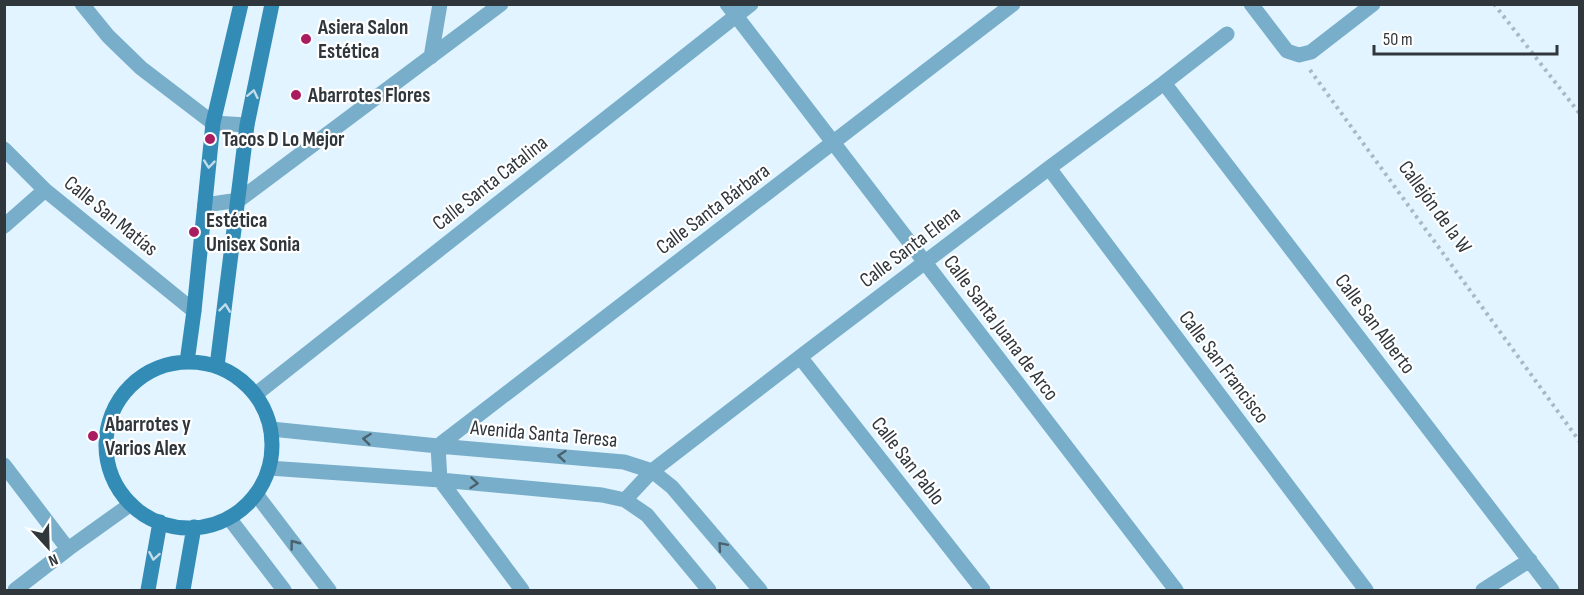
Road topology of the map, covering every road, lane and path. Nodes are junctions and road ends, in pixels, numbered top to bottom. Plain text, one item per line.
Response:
1 (82, 4) edge
2 (241, 4) edge
3 (272, 4) edge
4 (440, 4) edge
5 (501, 4) edge
6 (751, 4) edge
7 (1013, 4) edge
8 (1251, 4) edge
9 (1373, 4) edge
10 (1494, 4) edge
11 (732, 10) edge
12 (1227, 34) dead end
13 (1299, 55) junction
14 (431, 57) junction
15 (1164, 83) junction
16 (1580, 114) edge
17 (213, 123) junction
18 (247, 125) junction
19 (834, 142) junction
20 (4, 149) edge
21 (1049, 168) junction
22 (45, 190) junction
23 (239, 200) junction
24 (205, 205) junction
25 (4, 226) edge
26 (924, 263) junction
27 (194, 311) junction
28 (800, 357) junction
29 (187, 362) junction
30 (217, 366) junction
31 (256, 394) junction
32 (271, 429) junction
33 (1580, 441) edge
34 (438, 446) junction
35 (4, 465) edge
36 (269, 468) junction
37 (652, 471) junction
38 (440, 480) junction
39 (256, 494) junction
40 (625, 500) junction
41 (131, 504) junction
42 (229, 518) junction
43 (160, 522) junction
44 (194, 527) junction
45 (68, 549) junction
46 (1530, 560) junction
47 (15, 591) edge
48 (148, 591) edge
49 (183, 591) edge
50 (284, 591) edge
51 (330, 591) edge
52 (522, 591) edge
53 (709, 591) edge
54 (760, 591) edge
55 (982, 591) edge
56 (1176, 591) edge
57 (1366, 591) edge
58 (1483, 591) edge
59 (1552, 591) edge

1 - 17 street
2 - 17 street
18 -> 3 street
4 - 14 street
5 - 14 street
6 - 11 street, Calle Santa Catalina
7 - 19 street, Calle Santa Bárbara
8 - 13 street
9 - 13 street
10 - 16 path
11 - 19 street, Calle Santa Juana de Arco
11 - 31 street, Calle Santa Catalina
12 - 15 street, Calle Santa Elena
13 - 33 path, Callejón de la W
14 - 23 street
15 - 21 street, Calle Santa Elena
15 - 46 street, Calle San Alberto
17 - 18 street
17 -> 24 street
18 - 23 street
19 - 26 street, Calle Santa Juana de Arco
19 - 34 street, Calle Santa Bárbara
20 - 22 street, Calle San Matías
21 - 26 street, Calle Santa Elena
21 - 57 street, Calle San Francisco
22 - 25 street
22 - 27 street, Calle San Matías
23 - 24 street
30 -> 23 street
24 - 27 street
26 - 28 street, Calle Santa Elena
26 - 56 street, Calle Santa Juana de Arco
27 - 29 street
28 - 37 street, Calle Santa Elena
28 - 55 street, Calle San Pablo
29 - 30 street
29 - 41 street
30 - 31 street
31 - 32 street
34 -> 32 street, Avenida Santa Teresa
32 - 36 street
37 -> 34 street, Avenida Santa Teresa
34 - 38 street
35 - 45 street
36 - 38 street
36 - 39 street
37 - 40 street, Calle Santa Elena
54 -> 37 street, Avenida Santa Teresa
38 -> 40 street
38 - 52 street
39 - 42 street
51 -> 39 street
40 - 53 street
41 - 43 street
41 - 45 street
42 - 44 street
42 - 50 street
43 - 44 street
43 -> 48 street
44 - 49 street
45 - 47 street
46 - 58 street
46 - 59 street, Calle San Alberto

